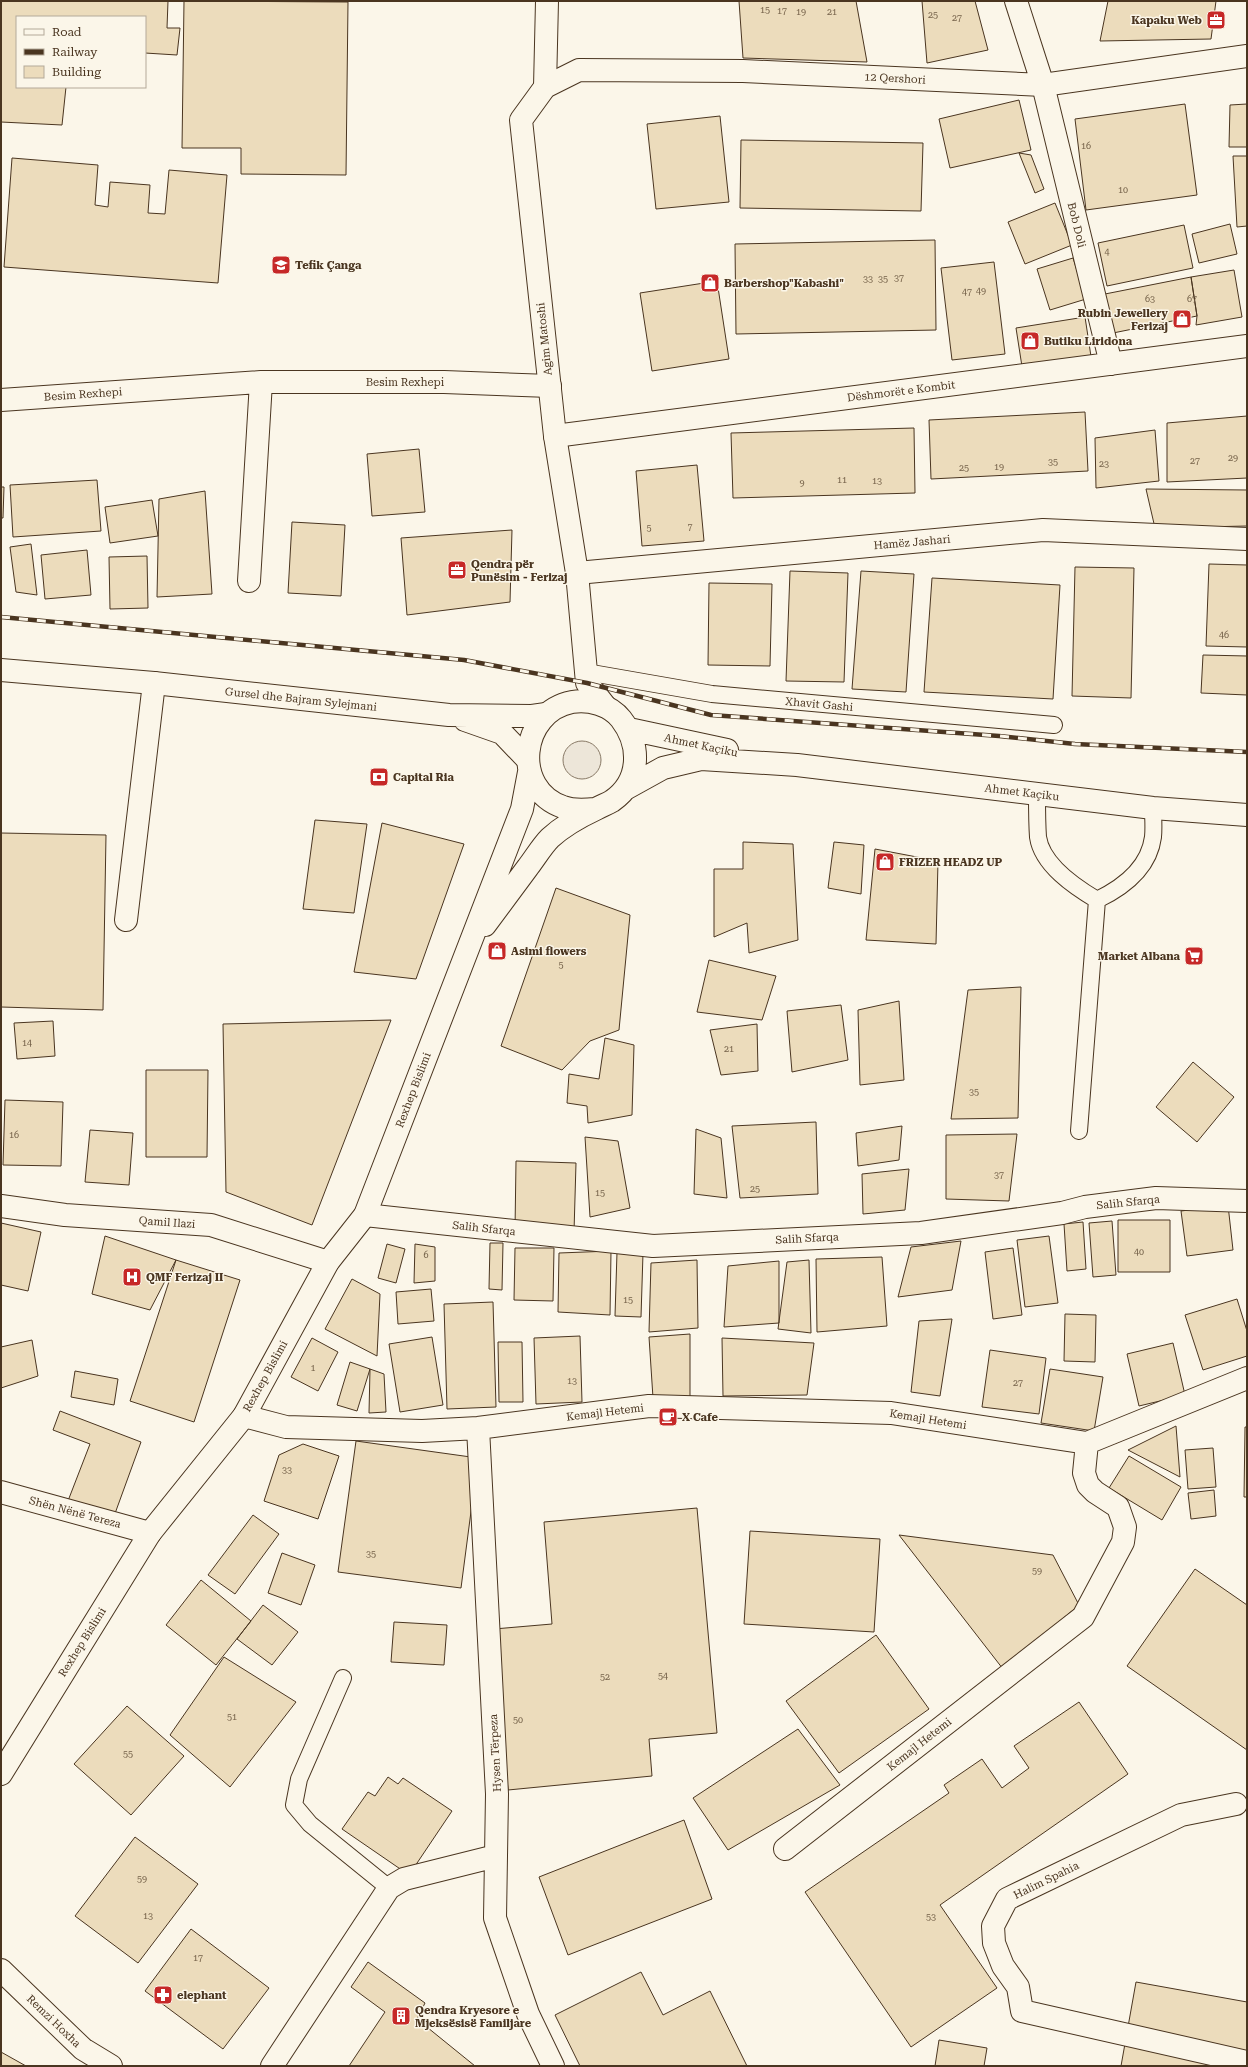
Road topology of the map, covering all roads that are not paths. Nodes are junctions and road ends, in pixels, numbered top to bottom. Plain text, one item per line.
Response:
1 (546, 1) edge
2 (1016, 1) edge
3 (1247, 56) edge
4 (1043, 85) junction
5 (545, 88) junction
6 (1247, 346) edge
7 (1111, 364) junction
8 (261, 382) junction
9 (550, 386) junction
10 (1, 400) edge
11 (555, 436) junction
12 (1247, 540) edge
13 (577, 573) junction
14 (249, 581) dead end
15 (1, 670) edge
16 (586, 678) junction
17 (154, 683) junction
18 (605, 706) junction
19 (551, 711) junction
20 (449, 715) junction
21 (1054, 725) dead end
22 (629, 729) junction
23 (797, 764) junction
24 (528, 766) junction
25 (625, 789) junction
26 (1037, 794) junction
27 (1153, 808) junction
28 (596, 809) junction
29 (1247, 815) edge
30 (1098, 900) junction
31 (126, 920) dead end
32 (469, 946) junction
33 (1079, 1131) dead end
34 (1247, 1201) edge
35 (1, 1206) edge
36 (365, 1215) junction
37 (328, 1262) junction
38 (1247, 1378) edge
39 (244, 1416) junction
40 (478, 1428) junction
41 (1087, 1443) junction
42 (1, 1492) edge
43 (150, 1533) junction
44 (343, 1678) dead end
45 (1, 1774) edge
46 (1236, 1804) dead end
47 (785, 1849) dead end
48 (496, 1856) junction
49 (389, 1888) junction
50 (1, 1970) edge
51 (1247, 2062) edge
52 (110, 2066) edge
53 (272, 2066) edge
54 (554, 2066) edge

1 - 5 street
2 - 4 street, Bob Doli
3 - 4 street, 12 Qershori
4 - 5 street, 12 Qershori
4 - 7 street, Bob Doli
5 - 9 street, Agim Matoshi
6 - 7 street, Dëshmorët e Kombit
7 - 11 street, Dëshmorët e Kombit
8 - 9 street, Besim Rexhepi
8 - 10 street, Besim Rexhepi
8 - 14 street
9 - 11 street, Agim Matoshi
11 - 13 street, Agim Matoshi
12 - 13 street, Hamëz Jashari
13 - 16 street, Agim Matoshi
15 - 17 street, Gursel dhe Bajram Sylejmani
16 - 18 street
16 - 19 street
16 - 21 lane, Xhavit Gashi
17 - 20 street, Gursel dhe Bajram Sylejmani
17 - 31 street
18 - 19 street
18 - 22 street
19 - 20 street, Gursel dhe Bajram Sylejmani
19 - 24 street
20 - 24 street, Gursel dhe Bajram Sylejmani
22 - 23 street, Ahmet Kaçiku
22 - 25 street
23 - 25 street, Ahmet Kaçiku
23 - 26 street, Ahmet Kaçiku
24 - 28 street
24 - 32 street, Rexhep Bislimi
25 - 28 street
26 - 27 street, Ahmet Kaçiku
26 - 30 lane
27 - 29 street, Ahmet Kaçiku
27 - 30 lane
28 - 32 street, Rexhep Bislimi
30 - 33 lane
32 - 36 street, Rexhep Bislimi
34 - 36 street, Salih Sfarqa
35 - 37 street, Qamil Ilazi
36 - 37 street, Rexhep Bislimi
37 - 39 street, Rexhep Bislimi
38 - 41 street
39 - 40 street, Kemajl Hetemi
39 - 43 street, Rexhep Bislimi
40 - 41 street, Kemajl Hetemi
40 - 48 street, Hysen Tërpeza
41 - 47 street, Kemajl Hetemi
42 - 43 street, Shën Nënë Tereza
43 - 45 street, Rexhep Bislimi
44 - 49 lane
46 - 51 street, Halim Spahia
48 - 49 street
48 - 54 street, Hysen Tërpeza
49 - 53 street
50 - 52 street, Remzi Hoxha

